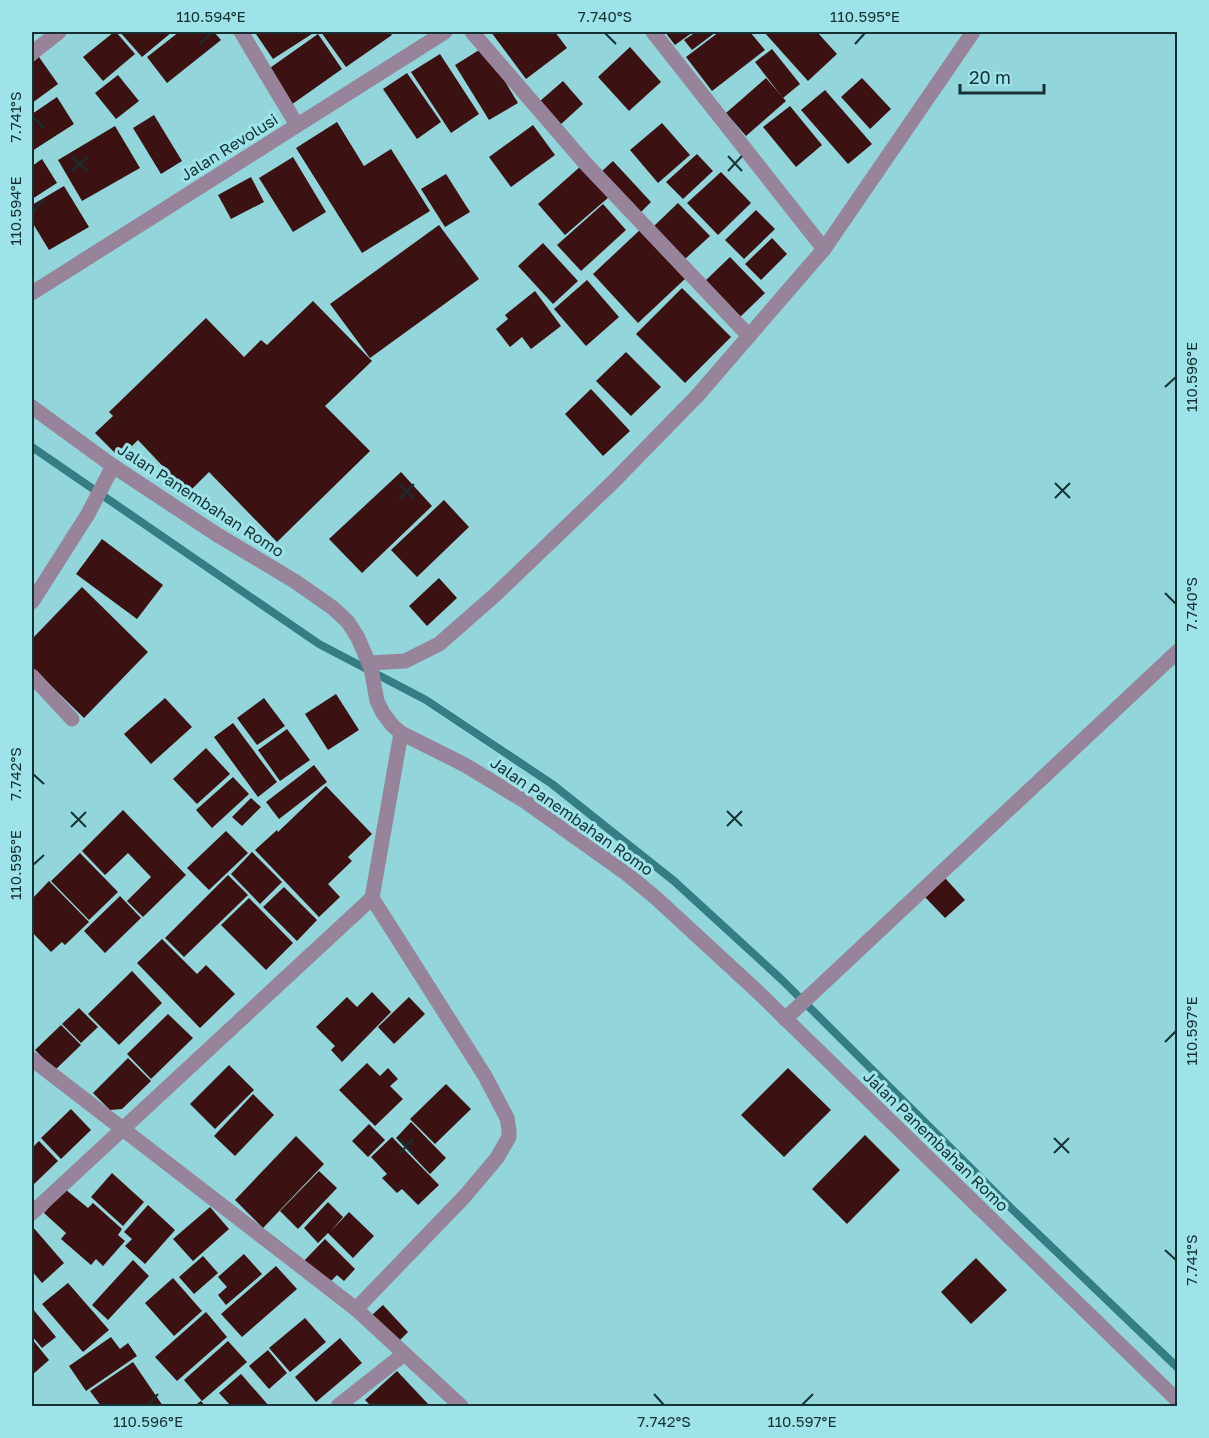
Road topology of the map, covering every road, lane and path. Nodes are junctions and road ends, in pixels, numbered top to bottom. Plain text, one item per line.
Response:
1 (59, 32) edge
2 (241, 32) edge
3 (445, 32) edge
4 (472, 32) edge
5 (653, 32) edge
6 (973, 32) edge
7 (32, 53) edge
8 (297, 125) junction
9 (824, 249) junction
10 (32, 293) edge
11 (749, 336) junction
12 (32, 407) edge
13 (110, 473) junction
14 (32, 602) edge
15 (1178, 651) edge
16 (370, 665) junction
17 (32, 676) edge
18 (72, 719) dead end
19 (401, 733) junction
20 (372, 898) junction
21 (790, 1014) junction
22 (32, 1059) edge
23 (121, 1129) junction
24 (32, 1213) edge
25 (356, 1309) junction
26 (404, 1354) junction
27 (1178, 1401) edge
28 (338, 1407) edge
29 (461, 1407) edge

1 - 7 street
2 - 8 street
3 - 8 street, Jalan Revolusi
4 - 11 street
5 - 9 street
6 - 9 street
8 - 10 street, Jalan Revolusi
9 - 11 street
11 - 16 street
12 - 13 street, Jalan Panembahan Romo
13 - 14 street
13 - 16 street, Jalan Panembahan Romo
15 - 21 street
16 - 19 street, Jalan Panembahan Romo
17 - 18 street
19 - 20 street
19 - 21 street, Jalan Panembahan Romo
20 - 23 street
20 - 25 street
21 - 27 street, Jalan Panembahan Romo
22 - 23 street
23 - 24 street
23 - 25 street
25 - 26 street
26 - 28 street
26 - 29 street

